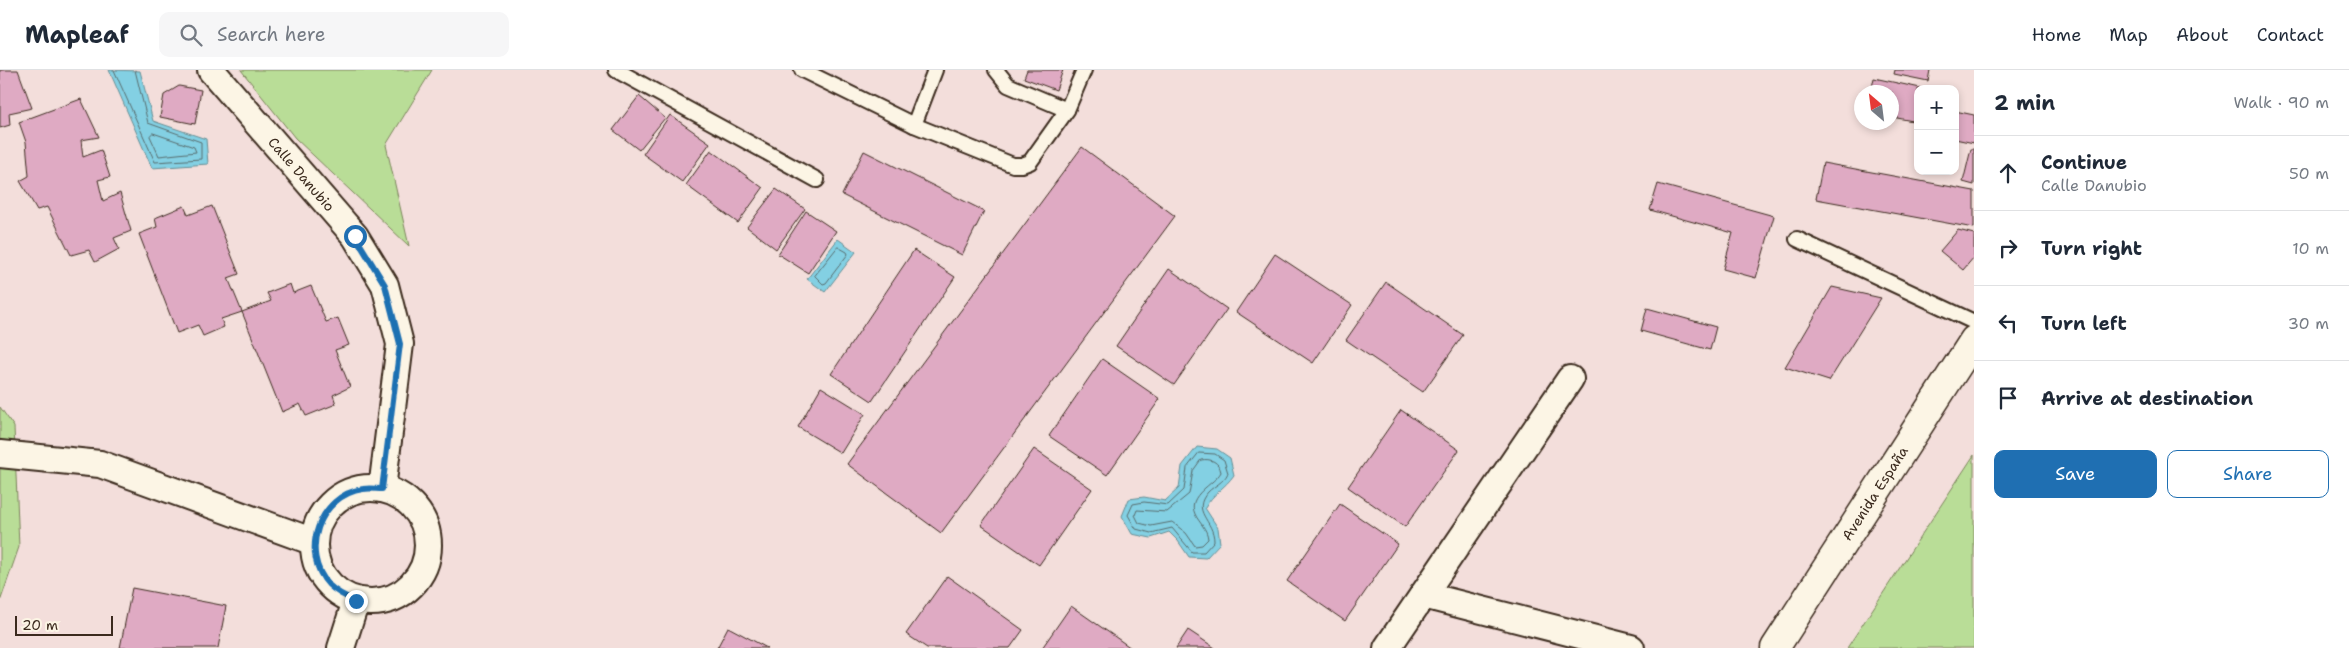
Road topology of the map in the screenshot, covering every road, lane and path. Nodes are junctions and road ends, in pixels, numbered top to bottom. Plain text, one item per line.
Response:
1 (211, 70) edge
2 (616, 70) edge
3 (802, 70) edge
4 (935, 70) edge
5 (996, 70) edge
6 (1084, 70) edge
7 (1067, 110) junction
8 (914, 125) junction
9 (817, 180) dead end
10 (1797, 239) dead end
11 (1974, 322) edge
12 (1974, 340) edge
13 (1570, 379) dead end
14 (0, 454) edge
15 (382, 489) junction
16 (314, 542) junction
17 (1423, 595) junction
18 (356, 601) junction
19 (341, 648) edge
20 (1387, 648) edge
21 (1631, 648) edge
22 (1775, 648) edge

1 - 15 street, Calle Danubio
2 - 9 lane
3 - 8 lane
4 - 8 lane
5 - 7 lane
6 - 7 lane
7 - 8 lane
10 - 11 lane
12 - 22 street, Avenida España
13 - 17 street
14 - 16 street
15 - 16 street
15 - 18 street
16 - 18 street
17 - 20 street
17 - 21 street
18 - 19 street

